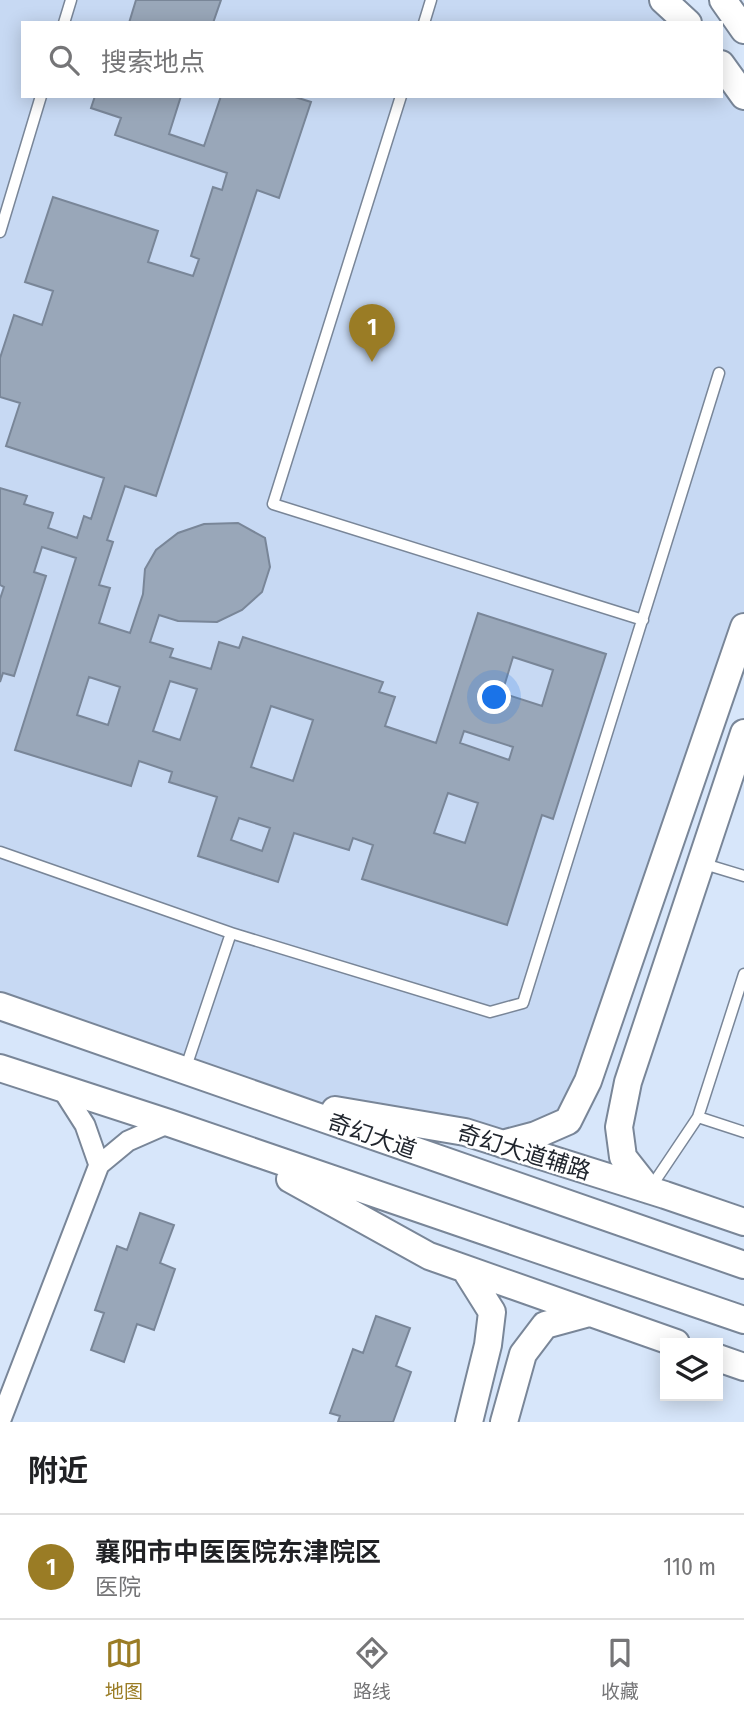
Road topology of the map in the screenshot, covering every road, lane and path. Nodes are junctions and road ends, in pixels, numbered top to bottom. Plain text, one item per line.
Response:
1 (71, 0) edge
2 (431, 0) edge
3 (663, 0) edge
4 (723, 0) edge
5 (65, 21) edge
6 (425, 21) edge
7 (686, 21) edge
8 (744, 30) edge
9 (723, 67) edge
10 (744, 96) edge
11 (40, 98) edge
12 (400, 98) edge
13 (0, 232) edge
14 (719, 373) dead end
15 (643, 620) junction
16 (744, 627) edge
17 (744, 733) edge
18 (0, 852) edge
19 (701, 863) junction
20 (744, 876) edge
21 (231, 933) junction
22 (744, 974) edge
23 (0, 1006) edge
24 (0, 1068) edge
25 (185, 1071) junction
26 (62, 1089) junction
27 (257, 1096) junction
28 (698, 1117) junction
29 (169, 1123) junction
30 (744, 1132) edge
31 (502, 1144) junction
32 (230, 1146) junction
33 (99, 1164) junction
34 (649, 1190) junction
35 (744, 1222) edge
36 (744, 1265) edge
37 (465, 1269) junction
38 (589, 1312) junction
39 (744, 1320) edge
40 (662, 1338) edge
41 (723, 1360) edge
42 (744, 1367) edge
43 (0, 1422) edge
44 (470, 1422) edge
45 (504, 1422) edge

1 - 5 lane
2 - 6 lane
3 - 7 street
4 - 8 street
9 - 10 street
11 - 13 lane
12 - 15 lane
14 - 15 lane
15 - 21 lane
16 - 31 street
17 - 19 street
18 - 21 lane
19 - 20 lane
19 - 34 street
21 - 25 lane
22 - 28 lane
23 - 25 street, 奇幻大道
24 - 26 street
25 - 27 street, 奇幻大道
26 - 29 street
26 - 33 street
27 - 31 street, 奇幻大道辅路
27 - 36 street, 奇幻大道
28 - 30 lane
28 - 34 lane
29 - 32 street
29 - 33 street
31 - 34 street, 奇幻大道辅路
32 - 37 street
32 - 39 street
33 - 43 street
34 - 35 street, 奇幻大道辅路
37 - 38 street
37 - 44 street
38 - 40 street
38 - 45 street
41 - 42 street

